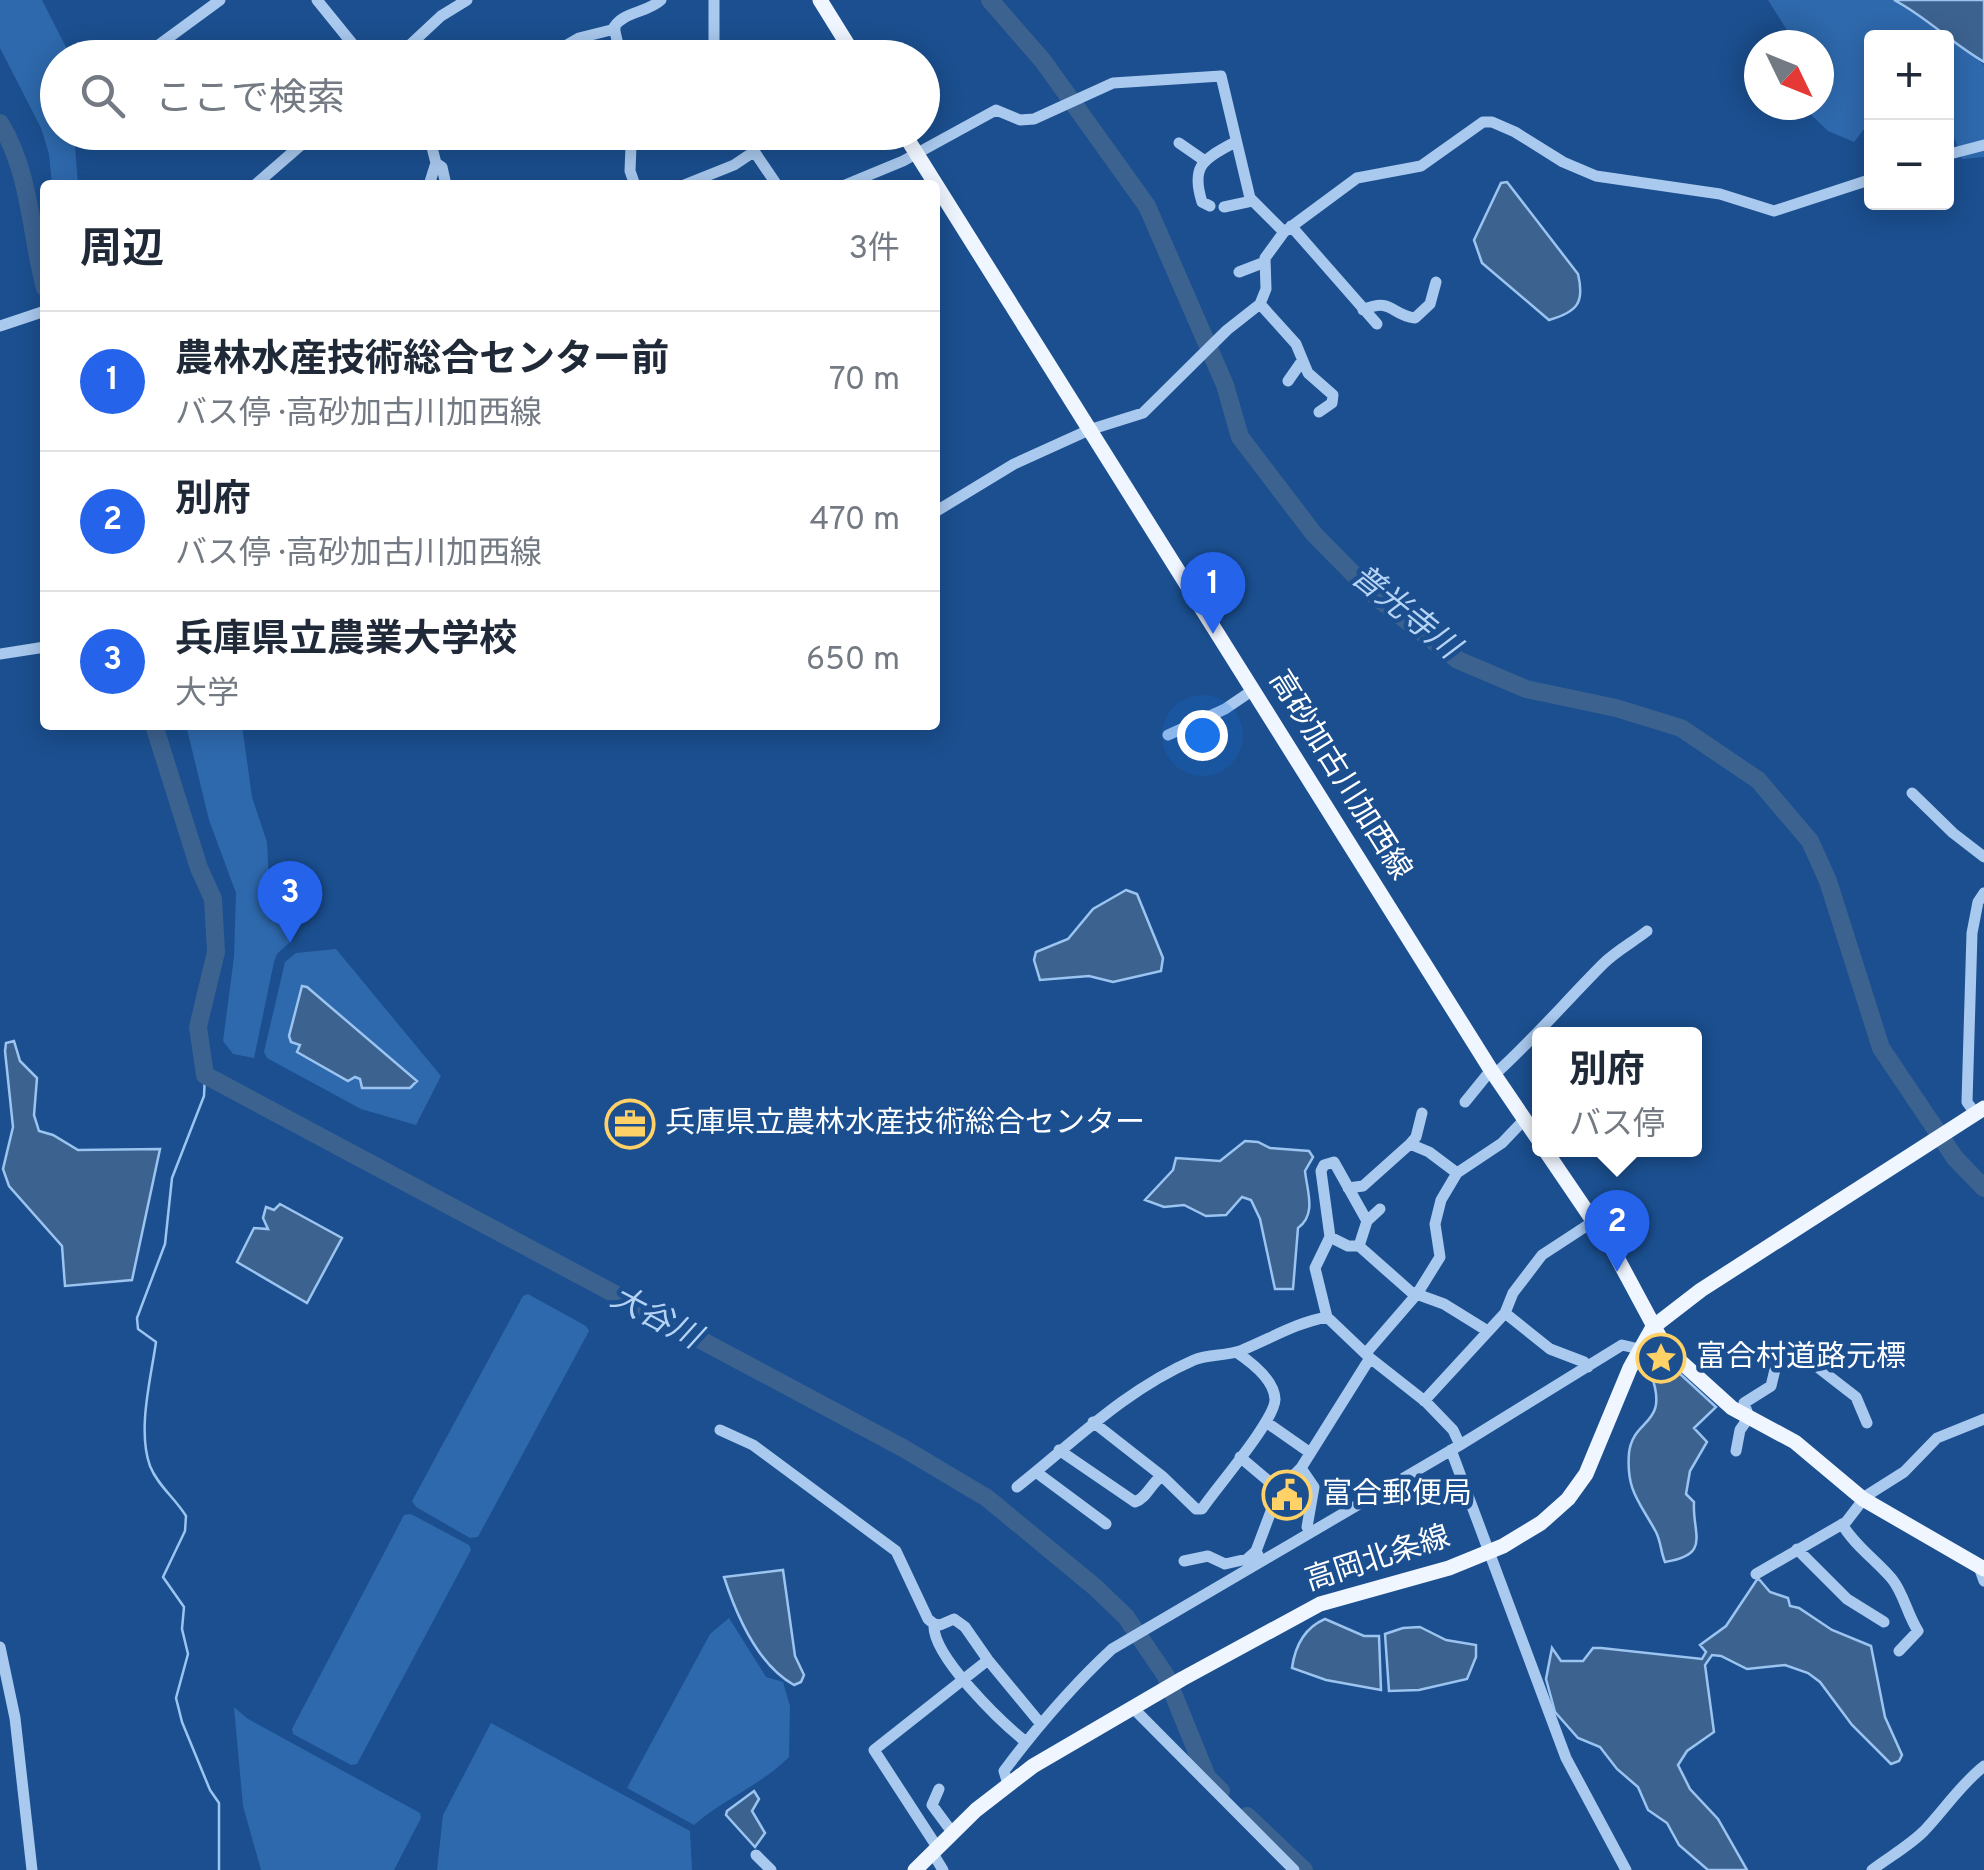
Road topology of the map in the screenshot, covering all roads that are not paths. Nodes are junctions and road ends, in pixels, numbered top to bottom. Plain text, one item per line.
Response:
1 (220, 0) edge
2 (316, 0) edge
3 (466, 0) edge
4 (661, 0) edge
5 (714, 0) edge
6 (820, 0) edge
7 (615, 30) junction
8 (166, 40) edge
9 (349, 40) edge
10 (416, 40) edge
11 (576, 40) edge
12 (617, 40) edge
13 (714, 40) edge
14 (845, 40) edge
15 (940, 139) edge
16 (1235, 142) junction
17 (1179, 143) dead end
18 (1984, 144) edge
19 (295, 150) edge
20 (433, 150) edge
21 (631, 150) edge
22 (751, 150) edge
23 (919, 150) edge
24 (915, 152) junction
25 (752, 153) junction
26 (1954, 153) edge
27 (1205, 162) junction
28 (436, 163) junction
29 (261, 180) edge
30 (431, 180) edge
31 (445, 180) edge
32 (633, 180) edge
33 (696, 180) edge
34 (773, 180) edge
35 (858, 180) edge
36 (933, 180) edge
37 (1864, 182) edge
38 (940, 192) edge
39 (1252, 201) junction
40 (1210, 206) dead end
41 (1224, 207) dead end
42 (1287, 229) junction
43 (1265, 262) junction
44 (1238, 272) dead end
45 (1436, 282) dead end
46 (1260, 304) junction
47 (1363, 310) junction
48 (40, 312) edge
49 (1377, 324) dead end
50 (0, 326) edge
51 (1302, 360) junction
52 (1288, 380) dead end
53 (1320, 412) dead end
54 (1090, 430) junction
55 (940, 509) edge
56 (40, 648) edge
57 (0, 654) edge
58 (1253, 690) junction
59 (1168, 736) dead end
60 (1912, 793) dead end
61 (1984, 857) edge
62 (1984, 893) edge
63 (1648, 932) dead end
64 (1977, 998) edge
65 (1542, 1027) edge
66 (1532, 1036) edge
67 (1492, 1072) junction
68 (1464, 1102) dead end
69 (1979, 1110) edge
70 (1422, 1113) dead end
71 (1524, 1120) junction
72 (1532, 1131) edge
73 (1410, 1144) junction
74 (1550, 1157) edge
75 (1457, 1173) junction
76 (1348, 1188) junction
77 (1380, 1209) dead end
78 (1594, 1220) junction
79 (1368, 1221) junction
80 (1330, 1237) junction
81 (1359, 1246) junction
82 (1417, 1294) junction
83 (1505, 1313) junction
84 (1327, 1317) junction
85 (1653, 1327) junction
86 (1486, 1330) junction
87 (1639, 1349) junction
88 (1236, 1352) junction
89 (1368, 1356) junction
90 (1588, 1367) junction
91 (1424, 1401) junction
92 (1750, 1417) junction
93 (1984, 1419) edge
94 (1093, 1422) junction
95 (1266, 1422) junction
96 (1867, 1423) dead end
97 (720, 1430) dead end
98 (1455, 1448) junction
99 (1058, 1450) junction
100 (1736, 1451) dead end
101 (1309, 1452) junction
102 (1240, 1458) junction
103 (1301, 1468) junction
104 (1036, 1472) junction
105 (1162, 1476) junction
106 (1017, 1487) dead end
107 (1280, 1490) junction
108 (1863, 1500) junction
109 (1106, 1524) dead end
110 (1842, 1524) junction
111 (1310, 1530) junction
112 (1797, 1549) junction
113 (1490, 1552) junction
114 (1258, 1555) junction
115 (1184, 1561) dead end
116 (1982, 1572) edge
117 (1756, 1574) dead end
118 (1884, 1622) dead end
119 (934, 1624) junction
120 (0, 1647) edge
121 (1899, 1652) dead end
122 (988, 1660) junction
123 (964, 1681) junction
124 (1132, 1707) junction
125 (1040, 1723) junction
126 (1026, 1742) junction
127 (1984, 1766) edge
128 (1008, 1784) junction
129 (939, 1789) dead end
130 (952, 1832) junction
131 (934, 1850) junction
132 (756, 1855) dead end
133 (32, 1870) edge
134 (771, 1870) edge
135 (915, 1870) edge
136 (944, 1870) edge
137 (1294, 1870) edge
138 (1626, 1870) edge
139 (1872, 1870) edge

1 - 8 street
2 - 9 street
3 - 10 street
4 - 7 street
5 - 13 street
6 - 14 main road
7 - 11 street
7 - 12 street
15 - 16 street
16 - 27 street
16 - 39 street
17 - 27 street
18 - 26 street
19 - 29 street
20 - 28 street
21 - 32 street
22 - 25 street
23 - 24 street
24 - 35 street
24 - 36 main road, 高砂加古川加西線
25 - 33 street
25 - 34 street
27 - 40 street
28 - 30 street
28 - 31 street
37 - 42 street
38 - 54 main road, 高砂加古川加西線
39 - 41 street
39 - 42 street
42 - 43 street
42 - 47 street
43 - 44 street
43 - 46 street
45 - 47 street
46 - 51 street
46 - 54 street
47 - 49 street
48 - 50 street
51 - 52 street
51 - 53 street
54 - 55 street
54 - 58 main road, 高砂加古川加西線
56 - 57 street
58 - 59 street
58 - 67 main road, 高砂加古川加西線
60 - 61 street
62 - 64 street
63 - 65 street
64 - 69 street
66 - 67 street
67 - 68 street
67 - 71 main road, 高砂加古川加西線
69 - 85 main road, 高岡北条線
70 - 73 street
71 - 72 main road, 高砂加古川加西線
71 - 75 street
73 - 75 street
73 - 76 street
74 - 78 main road
75 - 82 street
76 - 79 street
76 - 80 street
77 - 79 street
78 - 83 street
78 - 85 main road
79 - 81 street
80 - 81 street
80 - 84 street
81 - 82 street
82 - 86 street
82 - 89 street
83 - 86 street
83 - 90 street
84 - 88 street
84 - 89 street
85 - 87 main road, 高岡北条線
85 - 92 main road
86 - 91 street
87 - 90 street
87 - 113 main road, 高岡北条線
88 - 94 street
88 - 95 street
89 - 91 street
89 - 101 street
90 - 98 street
91 - 98 street
92 - 96 street
92 - 100 street
92 - 108 main road
93 - 108 street
94 - 99 street
94 - 105 street
95 - 101 street
95 - 102 street
97 - 119 street
98 - 111 street
98 - 113 street
99 - 104 street
99 - 105 street
101 - 103 street
102 - 105 street
102 - 107 street
103 - 107 street
103 - 111 street
104 - 106 street
104 - 109 street
107 - 114 street
108 - 110 street
108 - 116 main road
110 - 112 street
110 - 121 street
111 - 114 street
112 - 117 street
112 - 118 street
113 - 124 main road, 高岡北条線
113 - 138 street
114 - 115 street
114 - 125 street
119 - 122 street
119 - 123 street
120 - 133 street
122 - 123 street
122 - 125 street
123 - 126 street
123 - 131 street
124 - 128 main road, 高岡北条線
124 - 137 street
125 - 126 street
126 - 128 street
127 - 139 street
128 - 130 main road, 高岡北条線
129 - 130 street
130 - 131 main road, 高岡北条線
131 - 135 main road, 高岡北条線
131 - 136 street
132 - 134 street

